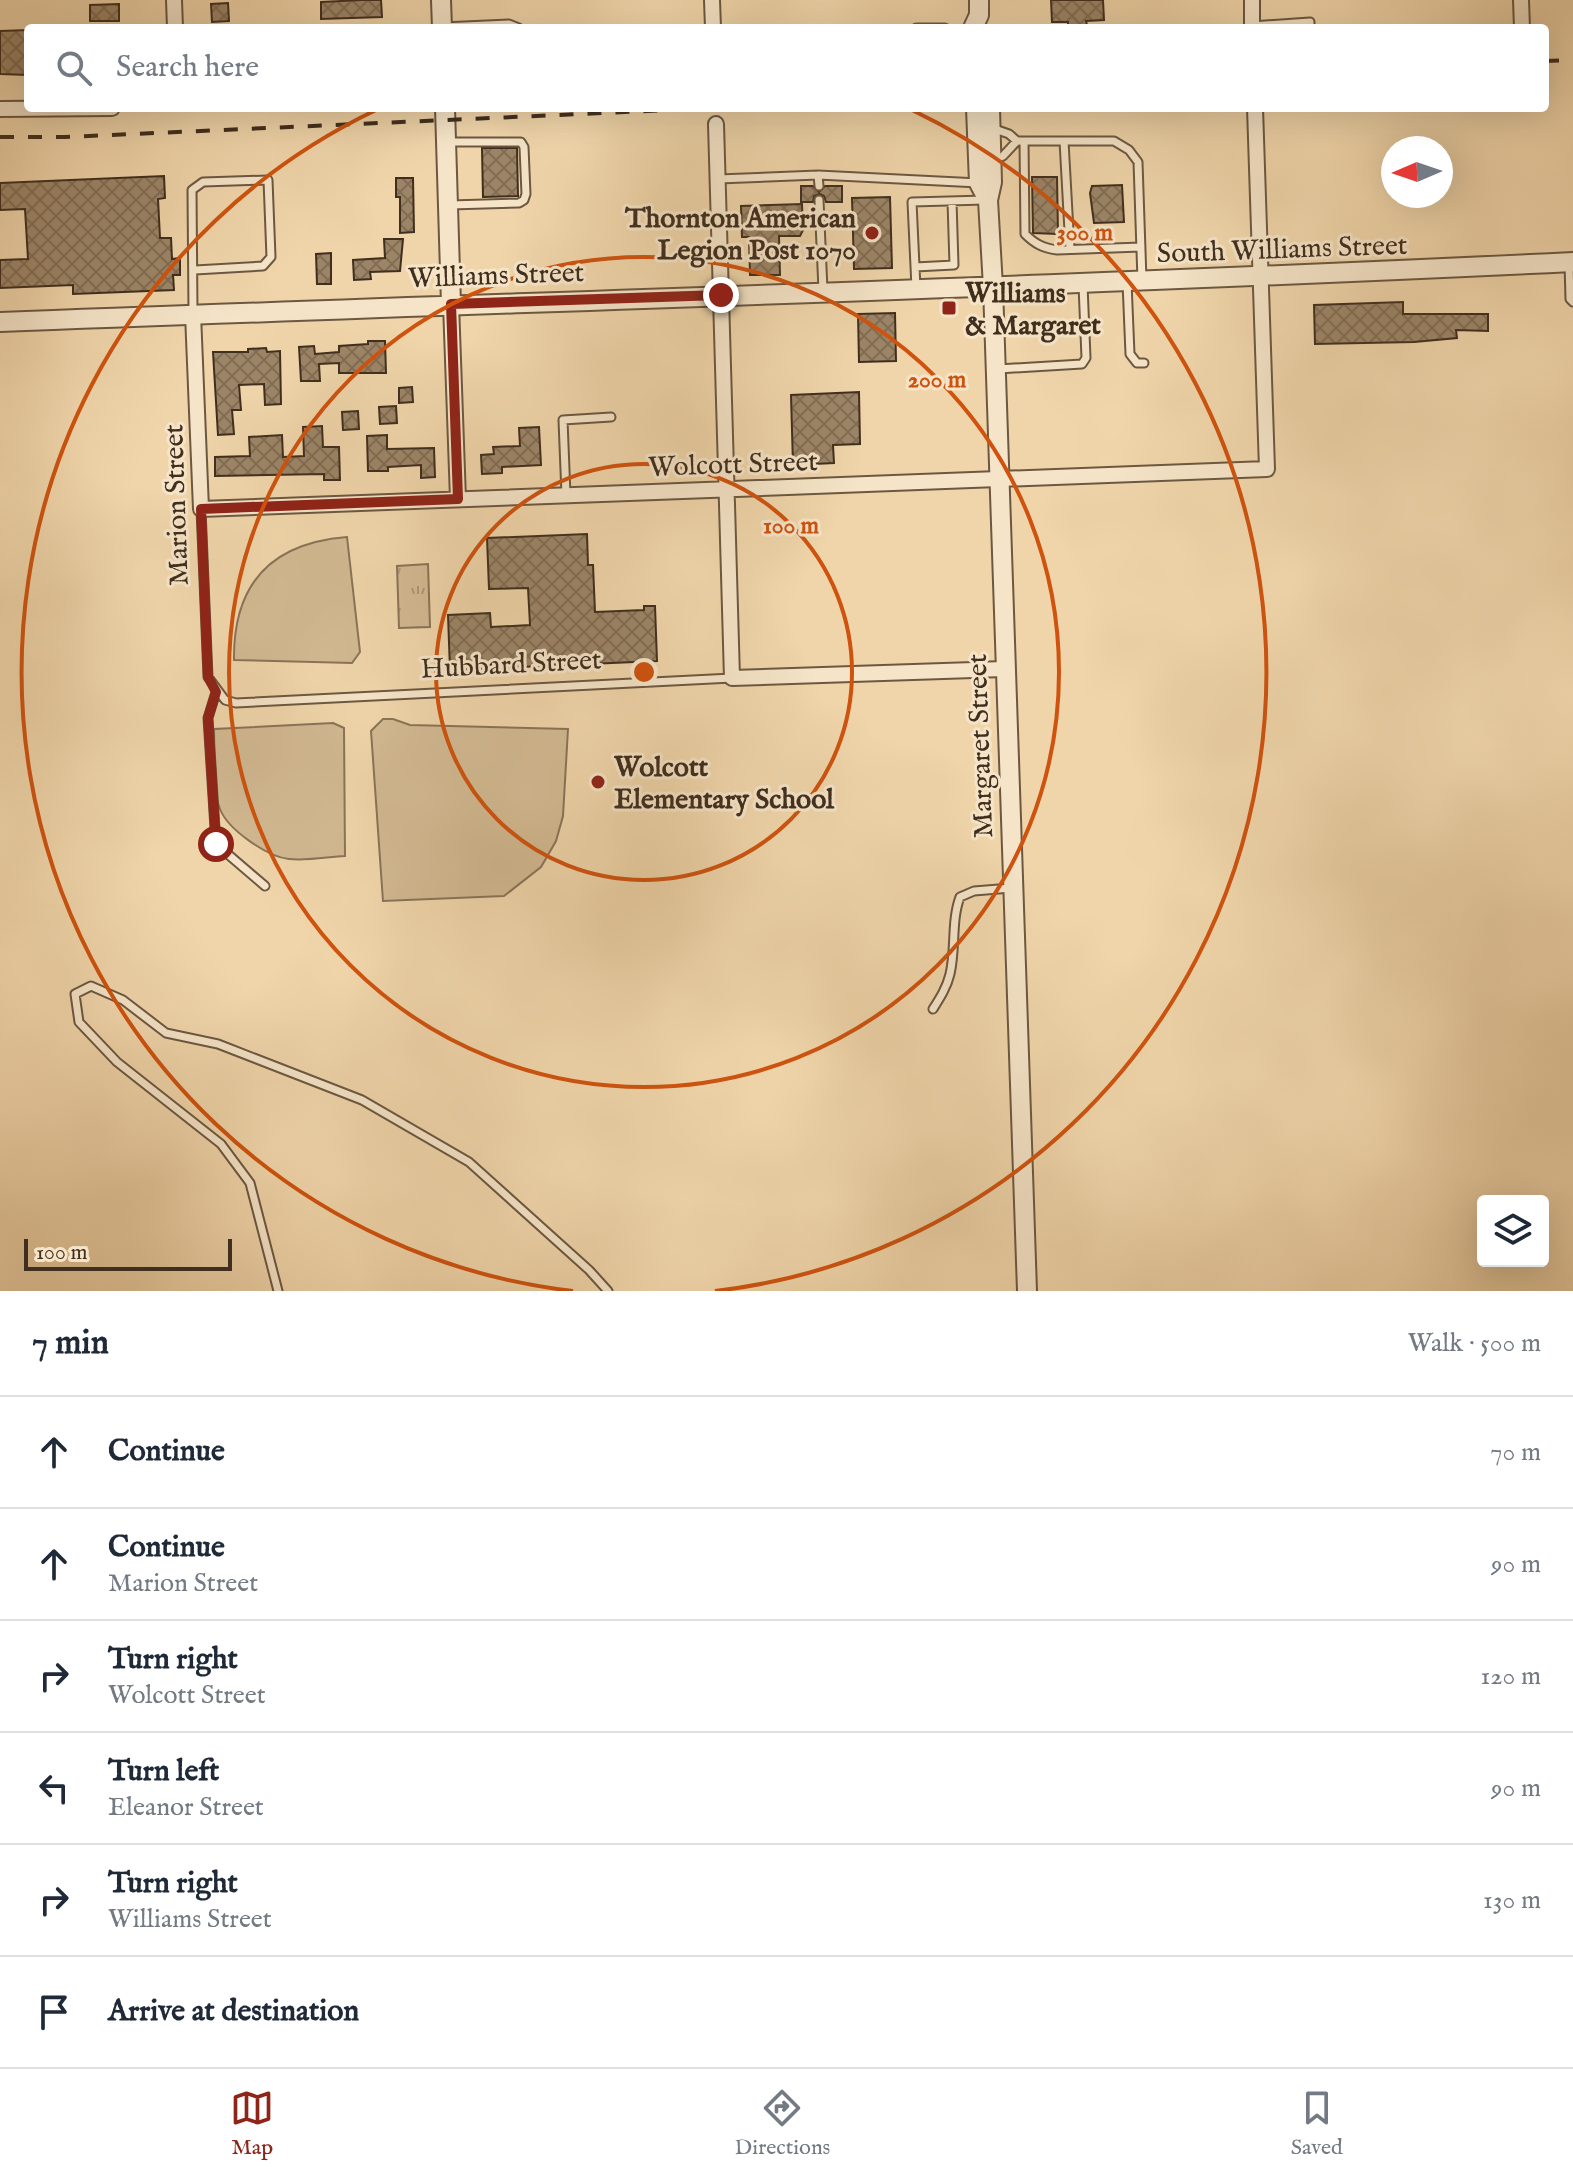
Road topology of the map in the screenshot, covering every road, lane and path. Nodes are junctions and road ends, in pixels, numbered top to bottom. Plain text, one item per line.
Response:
1 (174, 0) edge
2 (441, 0) edge
3 (712, 0) edge
4 (1252, 0) edge
5 (1521, 0) edge
6 (175, 24) edge
7 (442, 24) edge
8 (713, 24) edge
9 (1252, 24) edge
10 (1287, 24) edge
11 (1310, 24) edge
12 (1522, 24) edge
13 (0, 109) edge
14 (24, 109) edge
15 (445, 112) edge
16 (976, 112) edge
17 (1255, 112) edge
18 (990, 118) edge
19 (716, 124) dead end
20 (1021, 141) junction
21 (1064, 141) junction
22 (446, 143) junction
23 (992, 162) junction
24 (818, 175) junction
25 (718, 179) junction
26 (819, 186) dead end
27 (986, 188) junction
28 (819, 200) dead end
29 (952, 201) junction
30 (448, 205) junction
31 (1141, 247) junction
32 (1070, 249) junction
33 (1571, 262) edge
34 (915, 267) junction
35 (195, 270) junction
36 (1260, 278) junction
37 (1134, 282) junction
38 (1083, 284) junction
39 (993, 287) junction
40 (916, 289) junction
41 (823, 292) junction
42 (721, 295) junction
43 (1573, 302) edge
44 (451, 304) junction
45 (193, 314) junction
46 (0, 322) edge
47 (1144, 363) dead end
48 (996, 369) junction
49 (611, 417) dead end
50 (1000, 479) junction
51 (726, 489) junction
52 (566, 495) junction
53 (458, 499) junction
54 (201, 509) junction
55 (1004, 669) junction
56 (732, 678) junction
57 (216, 692) junction
58 (265, 886) dead end
59 (1012, 888) junction
60 (933, 1009) dead end
61 (278, 1291) edge
62 (608, 1291) edge
63 (1027, 1291) edge

1 - 6 street
2 - 7 street
3 - 8 street
4 - 9 street
5 - 12 street
10 - 11 lane
13 - 14 street
15 - 22 street
16 - 27 street, Margaret Street
17 - 36 street
18 - 20 lane
18 - 23 street, Margaret Street
19 - 25 street
20 - 21 lane
20 - 23 lane
20 - 32 lane
21 - 31 lane
21 - 32 lane
22 - 30 street
22 - 30 lane
23 - 27 street, Margaret Street
24 - 25 lane
24 - 26 lane
24 - 27 lane
25 - 42 street
27 - 29 lane
27 - 39 street, Margaret Street
28 - 41 lane
29 - 34 lane
29 - 34 lane
30 - 44 street
31 - 32 lane
31 - 37 lane
33 - 36 street, South Williams Street
33 - 43 lane
34 - 40 lane
35 - 35 lane
35 - 45 lane
36 - 37 street, South Williams Street
36 - 50 street, Wolcott Street
37 - 38 street, South Williams Street
37 - 47 lane
38 - 39 street, South Williams Street
38 - 48 lane
39 - 40 street, Williams Street
39 - 48 street, Margaret Street
40 - 41 street, Williams Street
41 - 42 street, Williams Street
42 - 44 street, Williams Street
42 - 51 street
44 - 45 street, Williams Street
44 - 53 street
45 - 46 street, Williams Street
45 - 54 street, Marion Street
48 - 50 street, Margaret Street
49 - 52 lane
50 - 51 street, Wolcott Street
50 - 55 street, Margaret Street
51 - 52 street, Wolcott Street
51 - 56 street
52 - 53 street, Wolcott Street
53 - 54 street, Wolcott Street
54 - 57 lane, Marion Street
55 - 56 street, Hubbard Street
55 - 59 street, Margaret Street
56 - 57 lane, Hubbard Street
57 - 58 lane
59 - 60 lane
59 - 63 street, Margaret Street
61 - 62 lane

